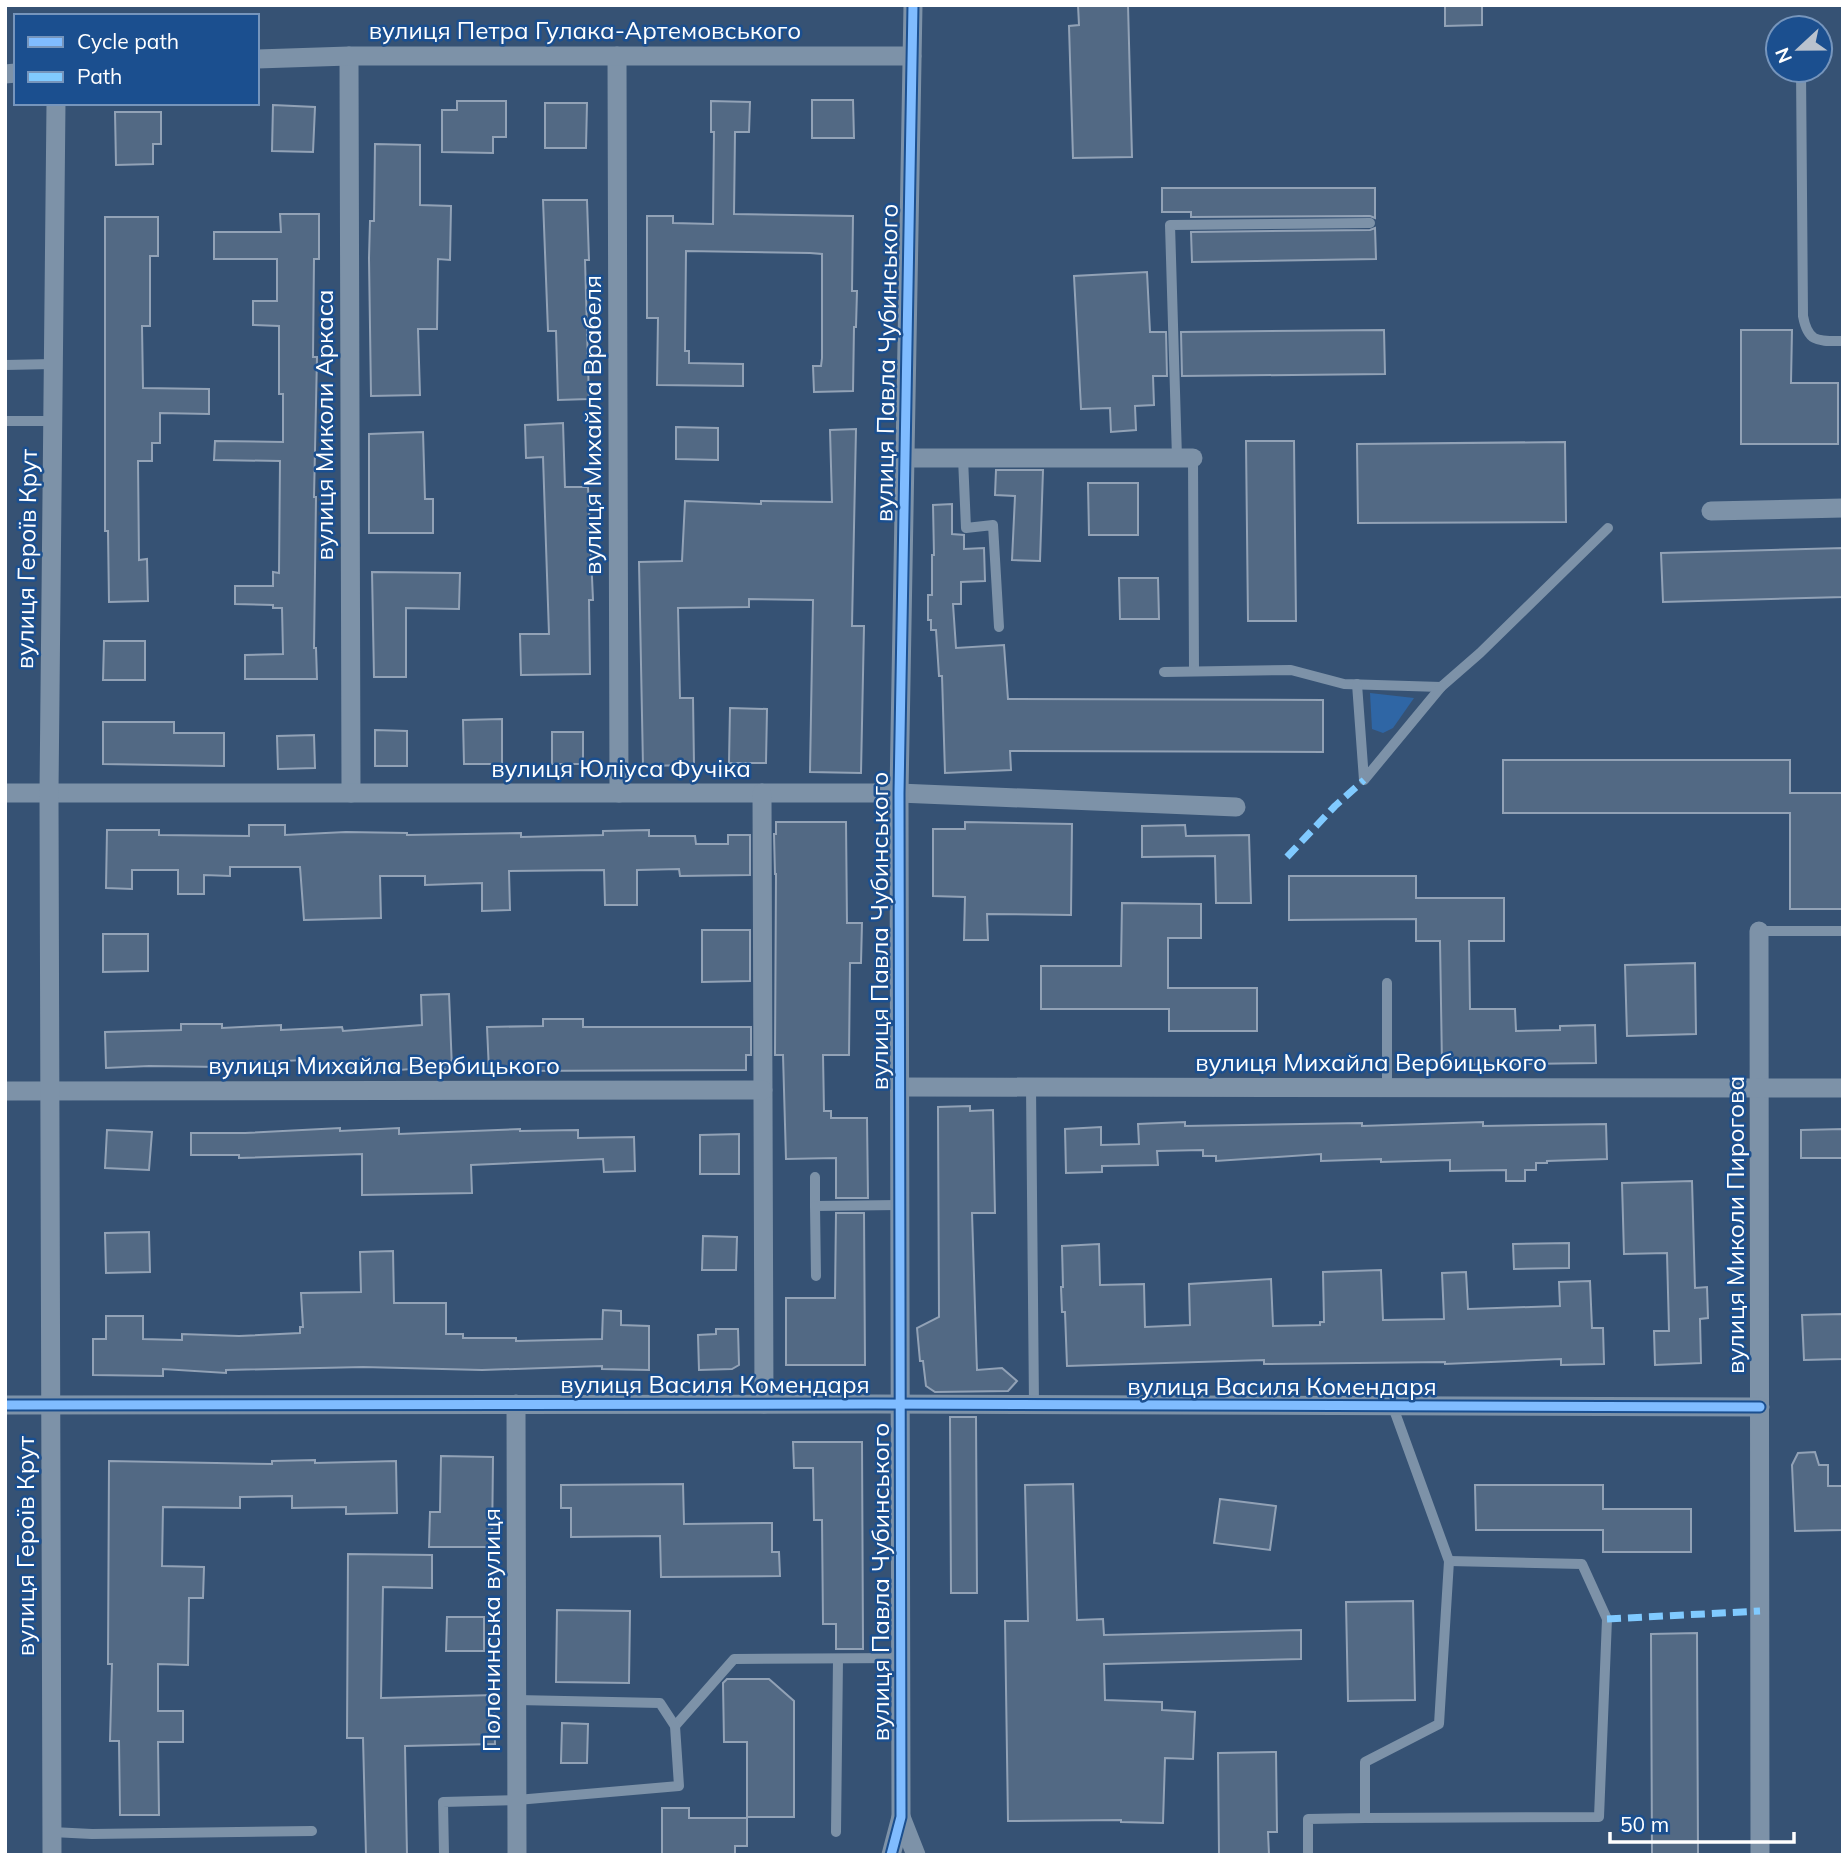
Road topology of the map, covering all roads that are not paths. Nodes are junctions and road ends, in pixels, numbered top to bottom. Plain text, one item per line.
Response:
1 (913, 5) edge
2 (349, 56) junction
3 (617, 56) junction
4 (912, 56) junction
5 (259, 59) edge
6 (1801, 84) edge
7 (56, 105) edge
8 (1370, 223) dead end
9 (1843, 341) edge
10 (53, 364) junction
11 (5, 365) edge
12 (5, 421) edge
13 (53, 421) junction
14 (904, 458) junction
15 (963, 458) junction
16 (1185, 458) junction
17 (1843, 508) edge
18 (1711, 511) dead end
19 (1608, 528) dead end
20 (999, 627) dead end
21 (1194, 671) junction
22 (1164, 672) dead end
23 (1357, 684) junction
24 (1441, 687) junction
25 (5, 793) edge
26 (49, 793) junction
27 (351, 793) junction
28 (619, 793) junction
29 (762, 793) junction
30 (898, 793) junction
31 (1236, 807) dead end
32 (1759, 931) joint
33 (1843, 931) edge
34 (1387, 983) dead end
35 (899, 1087) junction
36 (1031, 1087) junction
37 (1387, 1088) junction
38 (1760, 1088) junction
39 (1843, 1088) edge
40 (764, 1090) junction
41 (5, 1091) edge
42 (50, 1091) junction
43 (815, 1177) dead end
44 (900, 1205) junction
45 (815, 1206) junction
46 (816, 1276) dead end
47 (516, 1404) junction
48 (764, 1404) junction
49 (5, 1405) edge
50 (50, 1405) junction
51 (900, 1406) junction
52 (1034, 1406) junction
53 (1393, 1407) junction
54 (1760, 1407) junction
55 (1449, 1561) junction
56 (901, 1658) junction
57 (838, 1659) junction
58 (517, 1700) junction
59 (675, 1726) junction
60 (517, 1800) junction
61 (901, 1817) junction
62 (1365, 1818) junction
63 (312, 1831) dead end
64 (52, 1832) junction
65 (836, 1832) dead end
66 (52, 1855) edge
67 (444, 1855) edge
68 (517, 1855) edge
69 (891, 1855) edge
70 (916, 1855) edge
71 (1308, 1855) edge
72 (1760, 1855) edge

1 - 4 street, вулиця Павла Чубинського
2 - 3 street, вулиця Петра Гулака-Артемовського
2 - 5 street, вулиця Петра Гулака-Артемовського
2 - 27 street, вулиця Миколи Аркаса
3 - 4 street, вулиця Петра Гулака-Артемовського
3 - 28 street, вулиця Михайла Врабеля
4 - 14 street, вулиця Павла Чубинського
6 - 9 lane
7 - 10 street, вулиця Героїв Крут
8 - 16 lane
10 - 11 lane
10 - 13 street, вулиця Героїв Крут
12 - 13 lane
13 - 26 street, вулиця Героїв Крут
14 - 15 street
14 - 30 street, вулиця Павла Чубинського
15 - 16 street
15 - 20 lane
16 - 21 lane
17 - 18 street
19 - 24 lane
21 - 22 lane
21 - 23 lane
23 - 24 lane
23 - 24 lane
25 - 26 street, вулиця Юліуса Фучіка
26 - 27 street, вулиця Юліуса Фучіка
26 - 42 street, вулиця Героїв Крут
27 - 28 street, вулиця Юліуса Фучіка
28 - 29 street, вулиця Юліуса Фучіка
29 - 30 street, вулиця Юліуса Фучіка
29 - 40 street
30 - 31 street, вулиця Юліуса Фучіка
30 - 35 street, вулиця Павла Чубинського
32 - 33 lane
32 - 38 street, вулиця Миколи Пирогова
34 - 37 lane
35 - 36 street, вулиця Михайла Вербицького
35 - 44 street, вулиця Павла Чубинського
36 - 37 street, вулиця Михайла Вербицького
36 - 52 lane
37 - 38 street, вулиця Михайла Вербицького
38 - 39 street, вулиця Михайла Вербицького
38 - 54 street, вулиця Миколи Пирогова
40 - 42 street, вулиця Михайла Вербицького
40 - 48 street
41 - 42 street, вулиця Михайла Вербицького
42 - 50 street, вулиця Героїв Крут
43 - 45 lane
44 - 45 lane
44 - 51 street, вулиця Павла Чубинського
45 - 46 lane
47 - 48 street, вулиця Василя Комендаря
47 - 50 street, вулиця Василя Комендаря
47 - 58 street, Полонинська вулиця
48 - 51 street, вулиця Василя Комендаря
49 - 50 street, вулиця Василя Комендаря
50 - 64 street, вулиця Героїв Крут
51 - 52 street, вулиця Василя Комендаря
51 - 56 street, вулиця Павла Чубинського
52 - 53 street, вулиця Василя Комендаря
53 - 54 street, вулиця Василя Комендаря
53 - 55 lane
54 - 72 street, вулиця Миколи Пирогова
55 - 62 lane
55 - 62 lane
56 - 57 lane
56 - 61 street, вулиця Павла Чубинського
57 - 59 lane
57 - 65 lane
58 - 59 lane
58 - 60 street, Полонинська вулиця
59 - 60 lane
60 - 67 lane
60 - 68 street, Полонинська вулиця
61 - 69 street, вулиця Павла Чубинського
61 - 70 street, вулиця Павла Чубинського
62 - 71 lane
63 - 64 lane
64 - 66 street, вулиця Героїв Крут

